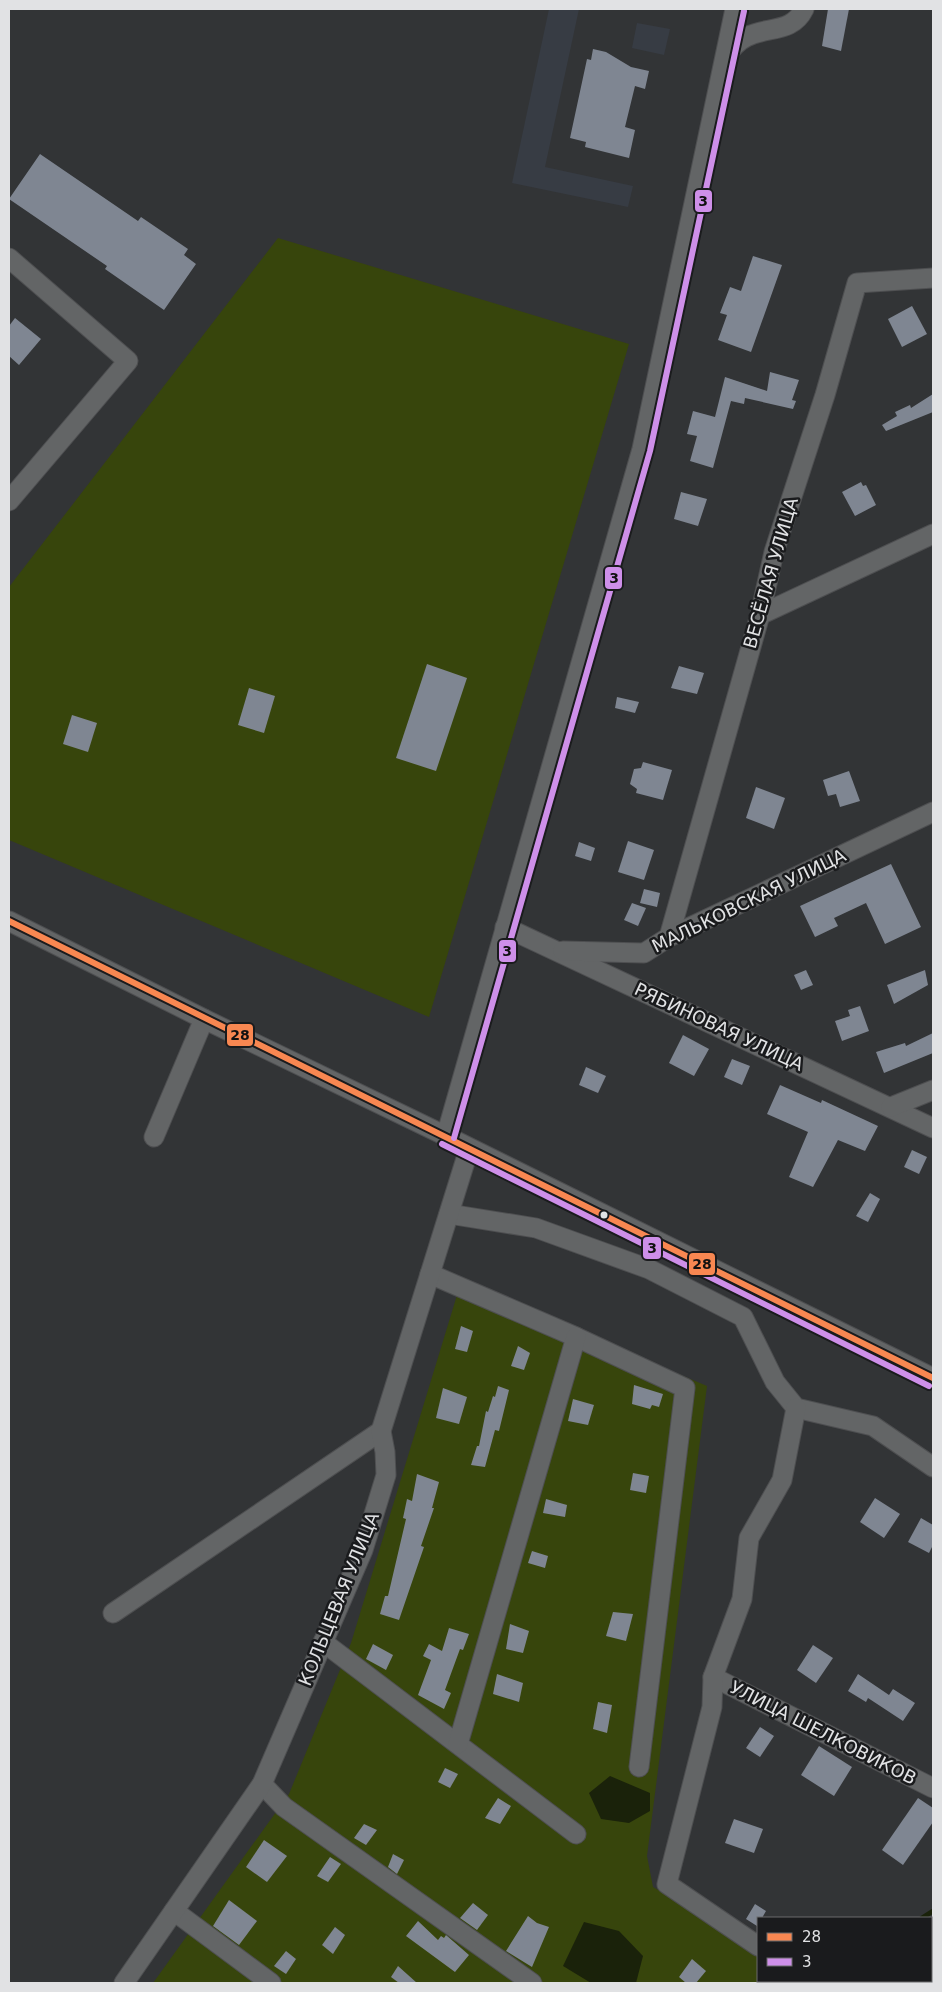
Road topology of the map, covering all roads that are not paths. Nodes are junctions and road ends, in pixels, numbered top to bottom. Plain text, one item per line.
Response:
1 (735, 9) edge
2 (804, 9) edge
3 (723, 63) junction
4 (9, 258) edge
5 (933, 278) edge
6 (9, 501) edge
7 (933, 534) edge
8 (760, 615) junction
9 (933, 812) edge
10 (9, 920) edge
11 (505, 927) junction
12 (669, 937) junction
13 (557, 951) junction
14 (204, 1019) junction
15 (933, 1090) edge
16 (891, 1108) junction
17 (933, 1128) edge
18 (446, 1136) junction
19 (154, 1137) dead end
20 (469, 1149) junction
21 (449, 1214) junction
22 (430, 1274) junction
23 (576, 1337) junction
24 (933, 1378) edge
25 (796, 1408) junction
26 (381, 1431) junction
27 (933, 1467) edge
28 (113, 1613) dead end
29 (323, 1642) junction
30 (713, 1677) junction
31 (458, 1744) junction
32 (639, 1767) dead end
33 (262, 1784) junction
34 (933, 1788) edge
35 (576, 1834) dead end
36 (174, 1911) junction
37 (757, 1945) edge
38 (124, 1983) edge
39 (271, 1983) edge
40 (532, 1983) edge

1 - 3 street
2 - 3 street
3 - 11 street
4 - 6 street
5 - 8 street, ВЕСЁЛАЯ УЛИЦА
7 - 8 street
8 - 12 street, ВЕСЁЛАЯ УЛИЦА
9 - 12 street, МАЛЬКОВСКАЯ УЛИЦА
10 - 14 street
11 - 13 street, РЯБИНОВАЯ УЛИЦА
11 - 18 street
12 - 13 street, МАЛЬКОВСКАЯ УЛИЦА
13 - 16 street, РЯБИНОВАЯ УЛИЦА
14 - 18 street
14 - 19 street
15 - 16 street
16 - 17 street, РЯБИНОВАЯ УЛИЦА
18 - 20 street
20 - 21 street, КОЛЬЦЕВАЯ УЛИЦА
20 - 24 street
21 - 22 street, КОЛЬЦЕВАЯ УЛИЦА
21 - 25 street
22 - 23 street
22 - 26 street, КОЛЬЦЕВАЯ УЛИЦА
23 - 31 street
23 - 32 street
25 - 27 street
25 - 30 street
26 - 28 street
26 - 29 street, КОЛЬЦЕВАЯ УЛИЦА
29 - 31 street
29 - 33 street, КОЛЬЦЕВАЯ УЛИЦА
30 - 34 street, УЛИЦА ШЕЛКОВИКОВ
30 - 37 street
31 - 35 street
33 - 36 street, КОЛЬЦЕВАЯ УЛИЦА
33 - 40 street
36 - 38 street, КОЛЬЦЕВАЯ УЛИЦА
36 - 39 street

